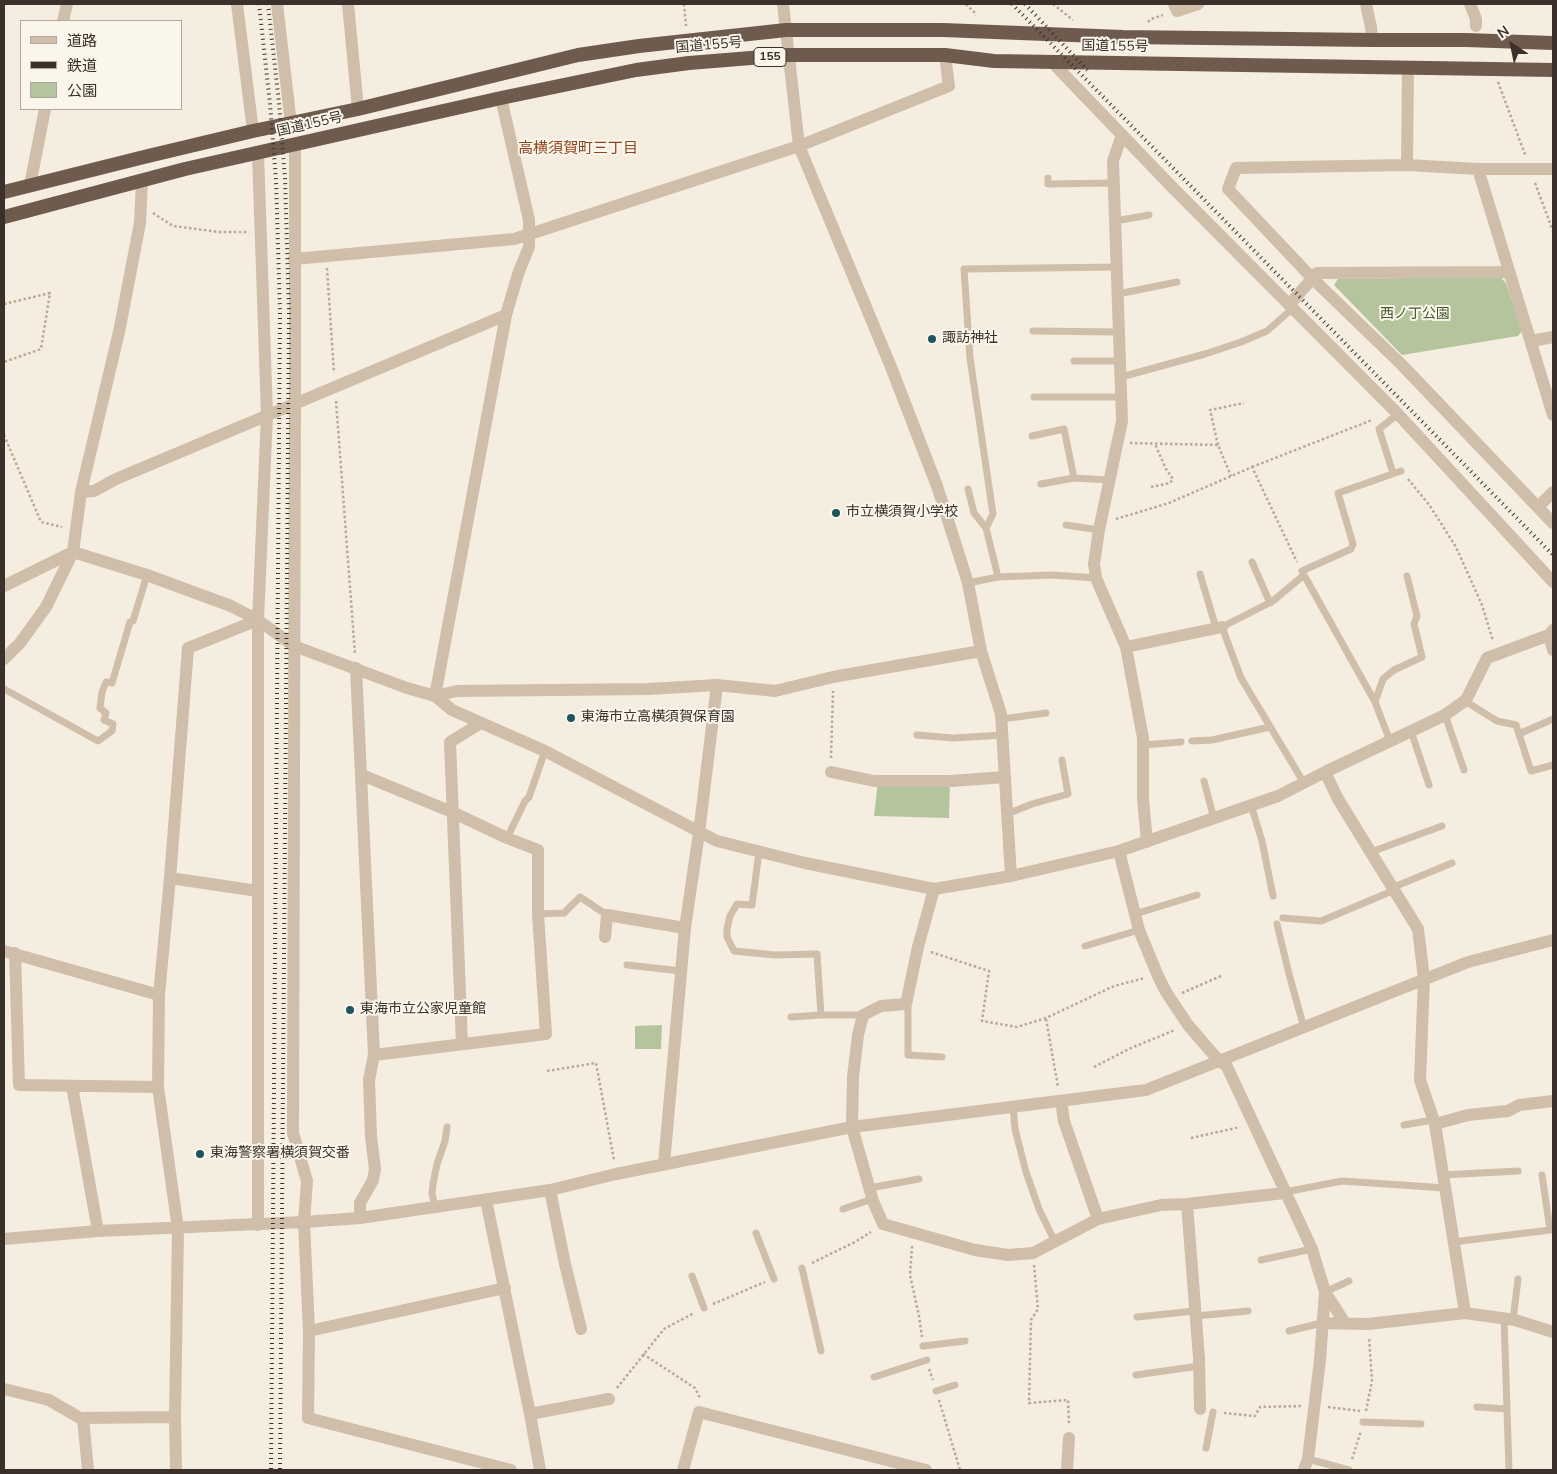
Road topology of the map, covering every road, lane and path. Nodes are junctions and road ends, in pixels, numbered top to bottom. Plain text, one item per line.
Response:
1 (67, 4) edge
2 (237, 4) edge
3 (277, 4) edge
4 (350, 4) edge
5 (684, 4) edge
6 (783, 4) edge
7 (966, 4) edge
8 (1053, 4) edge
9 (1198, 4) edge
10 (1366, 4) edge
11 (1470, 4) edge
12 (1175, 7) edge
13 (63, 20) edge
14 (976, 20) dead end
15 (1076, 23) dead end
16 (1145, 25) dead end
17 (686, 26) dead end
18 (1476, 26) dead end
19 (786, 30) junction
20 (1372, 40) junction
21 (1553, 43) edge
22 (788, 55) junction
23 (945, 55) junction
24 (1052, 62) junction
25 (1408, 68) junction
26 (1493, 69) junction
27 (1553, 70) edge
28 (501, 98) junction
29 (358, 109) junction
30 (45, 110) edge
31 (291, 124) junction
32 (253, 131) junction
33 (1122, 134) junction
34 (295, 145) junction
35 (799, 146) junction
36 (258, 154) junction
37 (1527, 159) dead end
38 (1407, 165) junction
39 (1478, 169) junction
40 (1553, 169) edge
41 (1533, 177) dead end
42 (1048, 178) dead end
43 (142, 181) junction
44 (1114, 183) junction
45 (30, 184) junction
46 (4, 192) edge
47 (141, 206) junction
48 (1149, 215) dead end
49 (4, 218) edge
50 (1115, 221) junction
51 (1553, 231) edge
52 (260, 232) junction
53 (530, 234) junction
54 (326, 256) junction
55 (294, 259) junction
56 (1117, 267) junction
57 (1509, 272) junction
58 (1312, 278) junction
59 (1177, 282) dead end
60 (1118, 294) junction
61 (4, 304) edge
62 (1291, 307) junction
63 (506, 315) junction
64 (1033, 331) dead end
65 (1119, 332) junction
66 (1553, 337) edge
67 (1531, 341) junction
68 (1074, 361) dead end
69 (1120, 361) junction
70 (4, 362) edge
71 (1120, 377) junction
72 (335, 387) junction
73 (1034, 397) dead end
74 (1121, 397) junction
75 (295, 403) junction
76 (1244, 403) dead end
77 (1396, 413) junction
78 (267, 415) junction
79 (1553, 415) edge
80 (4, 435) edge
81 (1032, 436) dead end
82 (1118, 441) junction
83 (1155, 444) junction
84 (1218, 445) junction
85 (1252, 467) junction
86 (1401, 471) joint
87 (1393, 473) junction
88 (1231, 476) junction
89 (1074, 478) junction
90 (1109, 480) junction
91 (1041, 484) dead end
92 (1151, 487) dead end
93 (968, 489) dead end
94 (81, 492) junction
95 (1553, 492) edge
96 (1538, 507) junction
97 (1553, 524) edge
98 (1066, 525) dead end
99 (1100, 526) junction
100 (986, 528) junction
101 (76, 530) junction
102 (73, 552) junction
103 (1252, 562) dead end
104 (1302, 571) joint
105 (1200, 574) dead end
106 (147, 575) junction
107 (1407, 576) dead end
108 (998, 577) junction
109 (1096, 578) junction
110 (1553, 582) edge
111 (968, 583) junction
112 (4, 586) edge
113 (1270, 603) junction
114 (258, 620) junction
115 (1219, 628) junction
116 (1551, 633) edge
117 (294, 646) junction
118 (1126, 647) junction
119 (1553, 650) edge
120 (981, 651) junction
121 (1496, 655) junction
122 (4, 659) edge
123 (356, 668) junction
124 (833, 677) junction
125 (718, 685) junction
126 (4, 689) edge
127 (435, 696) junction
128 (1465, 701) junction
129 (1375, 702) junction
130 (1046, 713) dead end
131 (1446, 715) junction
132 (1002, 719) junction
133 (1553, 719) edge
134 (481, 723) junction
135 (1270, 727) junction
136 (1411, 731) junction
137 (1519, 734) junction
138 (917, 735) dead end
139 (1003, 735) junction
140 (1390, 741) junction
141 (1181, 742) dead end
142 (1192, 742) dead end
143 (1143, 745) junction
144 (545, 751) junction
145 (1062, 760) dead end
146 (1553, 764) edge
147 (1464, 770) dead end
148 (831, 772) joint
149 (1325, 772) junction
150 (362, 775) junction
151 (1005, 777) junction
152 (1204, 781) dead end
153 (1304, 783) junction
154 (1429, 785) dead end
155 (1251, 805) junction
156 (452, 812) junction
157 (1007, 814) junction
158 (1214, 819) junction
159 (1442, 826) dead end
160 (699, 833) junction
161 (507, 838) junction
162 (1147, 842) junction
163 (1120, 851) junction
164 (760, 852) junction
165 (1371, 852) junction
166 (1452, 864) dead end
167 (1011, 876) junction
168 (170, 878) junction
169 (1394, 887) junction
170 (934, 889) junction
171 (258, 891) junction
172 (1196, 895) dead end
173 (1273, 896) dead end
174 (538, 914) junction
175 (1135, 914) junction
176 (607, 915) junction
177 (1283, 918) dead end
178 (1277, 924) dead end
179 (685, 928) junction
180 (1139, 930) junction
181 (606, 936) dead end
182 (1553, 940) edge
183 (1085, 946) dead end
184 (918, 947) junction
185 (9, 952) edge
186 (627, 966) dead end
187 (681, 970) junction
188 (1158, 976) junction
189 (1221, 976) dead end
190 (1424, 979) junction
191 (158, 995) junction
192 (1170, 998) junction
193 (906, 1004) junction
194 (821, 1015) junction
195 (863, 1015) junction
196 (791, 1017) dead end
197 (1046, 1018) junction
198 (1188, 1025) junction
199 (1304, 1028) junction
200 (462, 1044) junction
201 (374, 1055) junction
202 (942, 1057) dead end
203 (1220, 1062) junction
204 (1094, 1067) dead end
205 (546, 1071) dead end
206 (72, 1086) junction
207 (158, 1087) junction
208 (1060, 1101) junction
209 (1553, 1101) edge
210 (1012, 1107) junction
211 (1434, 1122) junction
212 (1254, 1125) junction
213 (1404, 1125) dead end
214 (446, 1127) dead end
215 (852, 1127) junction
216 (1191, 1138) dead end
217 (664, 1164) junction
218 (1518, 1171) dead end
219 (616, 1174) junction
220 (1542, 1175) dead end
221 (919, 1179) dead end
222 (1444, 1181) junction
223 (550, 1190) junction
224 (1284, 1192) junction
225 (870, 1194) junction
226 (486, 1200) junction
227 (1187, 1204) junction
228 (435, 1207) junction
229 (843, 1209) dead end
230 (360, 1218) junction
231 (1098, 1219) junction
232 (304, 1222) junction
233 (883, 1224) junction
234 (258, 1225) junction
235 (178, 1229) junction
236 (98, 1231) junction
237 (756, 1233) dead end
238 (4, 1239) edge
239 (1055, 1242) junction
240 (1453, 1242) junction
241 (1312, 1249) junction
242 (1033, 1254) junction
243 (1261, 1260) dead end
244 (802, 1268) joint
245 (692, 1276) dead end
246 (774, 1279) joint
247 (1518, 1279) dead end
248 (1349, 1281) dead end
249 (505, 1288) junction
250 (1326, 1292) junction
251 (704, 1308) junction
252 (1248, 1311) dead end
253 (1196, 1313) junction
254 (1464, 1313) junction
255 (1138, 1317) dead end
256 (1509, 1319) junction
257 (1322, 1323) junction
258 (1345, 1323) junction
259 (1368, 1324) junction
260 (580, 1328) dead end
261 (309, 1331) junction
262 (1288, 1331) dead end
263 (1553, 1332) edge
264 (965, 1341) dead end
265 (923, 1346) dead end
266 (821, 1351) dead end
267 (643, 1354) junction
268 (927, 1360) dead end
269 (1199, 1366) junction
270 (1136, 1375) dead end
271 (874, 1377) dead end
272 (955, 1385) dead end
273 (4, 1389) edge
274 (936, 1391) dead end
275 (609, 1399) joint
276 (1315, 1406) junction
277 (1477, 1407) dead end
278 (1507, 1409) junction
279 (1206, 1411) junction
280 (1366, 1412) junction
281 (530, 1414) junction
282 (708, 1415) junction
283 (175, 1417) junction
284 (83, 1418) junction
285 (1363, 1422) junction
286 (1421, 1424) dead end
287 (1069, 1438) joint
288 (1206, 1448) dead end
289 (1306, 1465) edge
290 (88, 1470) edge
291 (176, 1470) edge
292 (510, 1470) edge
293 (540, 1470) edge
294 (683, 1470) edge
295 (918, 1470) edge
296 (1067, 1470) edge
297 (1350, 1470) edge
298 (1509, 1470) edge

1 - 13 street
2 - 32 street
3 - 31 street
4 - 29 street
5 - 17 path
6 - 19 street
7 - 14 path
8 - 15 path
9 - 12 street
10 - 20 street
11 - 18 street
12 - 16 path
19 - 20 highway, 国道155号 / 155
19 - 22 street
19 - 29 highway, 国道155号 / 155
20 - 21 highway, 国道155号 / 155
22 - 23 highway, 国道155号 / 155
22 - 28 highway, 国道155号 / 155
22 - 35 street
23 - 24 highway, 国道155号 / 155
23 - 35 street
24 - 25 highway, 国道155号 / 155
24 - 33 street
25 - 26 highway, 国道155号 / 155
25 - 38 street
26 - 27 highway, 国道155号 / 155
26 - 37 path
28 - 34 highway, 国道155号 / 155
28 - 53 street
29 - 31 highway, 国道155号 / 155
30 - 45 street
31 - 32 highway, 国道155号 / 155
32 - 45 highway, 国道155号 / 155
33 - 44 street
33 - 62 street
34 - 36 highway, 国道155号 / 155
34 - 55 street
35 - 53 street
35 - 111 street
36 - 43 highway, 国道155号 / 155
36 - 52 street
38 - 39 street
38 - 58 street
39 - 40 street
39 - 57 street
41 - 51 path
42 - 44 lane
43 - 47 street
43 - 49 highway, 国道155号 / 155
44 - 50 street
45 - 46 highway, 国道155号 / 155
47 - 52 path
47 - 94 street
48 - 50 lane
50 - 56 street
52 - 78 street
53 - 54 street
53 - 63 street
54 - 55 street
54 - 72 path
55 - 75 street
56 - 60 street
56 - 100 lane
57 - 58 street
57 - 67 street
58 - 62 street
58 - 96 street
59 - 60 lane
60 - 65 street
61 - 70 path
62 - 71 lane
62 - 77 street
63 - 72 street
63 - 127 street
64 - 65 lane
65 - 69 street
66 - 67 street
67 - 79 street
68 - 69 lane
69 - 71 street
71 - 74 street
72 - 75 street
72 - 123 path
73 - 74 lane
74 - 82 street
75 - 78 street
75 - 117 street
76 - 84 path
77 - 85 path
77 - 87 lane
77 - 110 street
78 - 94 street
78 - 114 street
80 - 101 path
81 - 89 lane
82 - 83 path
82 - 90 street
83 - 84 path
83 - 92 path
84 - 88 path
85 - 88 path
85 - 104 path
86 - 87 lane
86 - 121 path
87 - 104 lane
88 - 99 path
89 - 90 lane
89 - 91 lane
90 - 99 street
93 - 100 lane
94 - 101 street
95 - 96 street
96 - 97 street
98 - 99 lane
99 - 109 street
100 - 108 lane
101 - 102 street
102 - 106 street
102 - 112 street
102 - 122 street
103 - 113 lane
105 - 115 lane
106 - 114 street
106 - 126 lane
107 - 129 lane
108 - 109 lane
108 - 111 lane
109 - 118 street
111 - 120 street
113 - 115 lane
113 - 129 lane
114 - 117 street
114 - 168 street
114 - 171 street
115 - 118 street
115 - 135 lane
116 - 119 street
116 - 121 street
117 - 123 street
117 - 232 street
118 - 143 street
120 - 124 street
120 - 132 street
121 - 128 street
123 - 127 street
123 - 150 street
124 - 125 street
124 - 148 path
125 - 127 street
125 - 160 street
127 - 134 street
128 - 131 street
128 - 137 lane
129 - 140 lane
130 - 132 lane
131 - 136 street
131 - 147 lane
132 - 139 street
133 - 137 lane
134 - 144 street
134 - 156 street
135 - 142 lane
135 - 153 lane
136 - 140 street
136 - 154 lane
137 - 146 lane
138 - 139 lane
139 - 151 street
140 - 149 street
141 - 143 lane
143 - 162 street
144 - 160 street
144 - 161 lane
145 - 157 lane
148 - 151 street
149 - 153 street
149 - 165 street
150 - 156 street
150 - 201 street
151 - 157 street
152 - 158 lane
153 - 155 street
155 - 158 street
155 - 173 lane
156 - 161 street
156 - 200 street
157 - 167 street
158 - 162 street
159 - 165 lane
160 - 164 street
160 - 179 street
161 - 174 street
162 - 163 street
163 - 167 street
163 - 175 street
164 - 170 street
164 - 194 lane
165 - 169 street
166 - 169 lane
167 - 170 street
168 - 171 street
168 - 191 street
169 - 177 lane
169 - 190 street
170 - 184 street
171 - 234 street
172 - 175 lane
174 - 176 lane
174 - 200 street
175 - 180 street
176 - 179 street
176 - 181 street
178 - 199 lane
179 - 187 street
180 - 183 lane
180 - 188 street
182 - 190 street
184 - 193 street
184 - 197 path
185 - 191 street
185 - 206 street
186 - 187 lane
187 - 217 street
188 - 192 street
188 - 197 path
189 - 192 path
190 - 199 street
190 - 211 street
191 - 207 street
192 - 198 street
193 - 195 street
193 - 202 lane
194 - 195 lane
194 - 196 lane
195 - 215 street
197 - 208 path
198 - 203 street
198 - 204 path
199 - 203 street
200 - 201 street
201 - 230 street
203 - 208 street
203 - 212 street
205 - 219 path
206 - 207 street
206 - 236 street
207 - 235 street
208 - 210 street
208 - 231 street
209 - 211 street
210 - 215 street
210 - 239 lane
211 - 213 lane
211 - 222 street
212 - 216 path
212 - 224 street
214 - 228 lane
215 - 217 street
215 - 225 street
217 - 219 street
218 - 222 lane
219 - 223 street
220 - 240 lane
221 - 225 lane
222 - 224 lane
222 - 240 street
223 - 226 street
223 - 260 street
224 - 227 street
224 - 241 street
225 - 229 lane
225 - 233 street
226 - 228 street
226 - 249 street
227 - 231 street
227 - 253 street
228 - 230 street
230 - 232 street
231 - 239 street
232 - 234 street
232 - 261 street
233 - 242 street
233 - 244 path
234 - 235 street
235 - 236 street
235 - 283 street
236 - 238 street
237 - 246 lane
239 - 242 street
240 - 254 street
241 - 243 lane
241 - 250 street
242 - 287 path
244 - 266 lane
245 - 251 lane
246 - 251 path
247 - 256 lane
248 - 250 lane
249 - 261 street
249 - 281 street
250 - 257 street
250 - 258 street
251 - 267 path
252 - 253 lane
253 - 255 lane
253 - 269 street
254 - 256 street
254 - 259 street
256 - 263 street
256 - 278 lane
257 - 258 street
257 - 262 lane
257 - 276 street
258 - 259 street
259 - 280 path
261 - 292 street
264 - 265 lane
267 - 275 path
267 - 282 path
268 - 271 lane
269 - 270 lane
269 - 279 street
272 - 274 lane
273 - 284 street
275 - 281 street
276 - 279 path
276 - 280 path
276 - 289 street
277 - 278 lane
278 - 298 lane
279 - 288 lane
280 - 285 path
281 - 293 street
282 - 294 street
282 - 295 street
283 - 284 street
283 - 291 street
284 - 290 street
285 - 286 lane
285 - 297 path
287 - 296 street
289 - 297 lane

